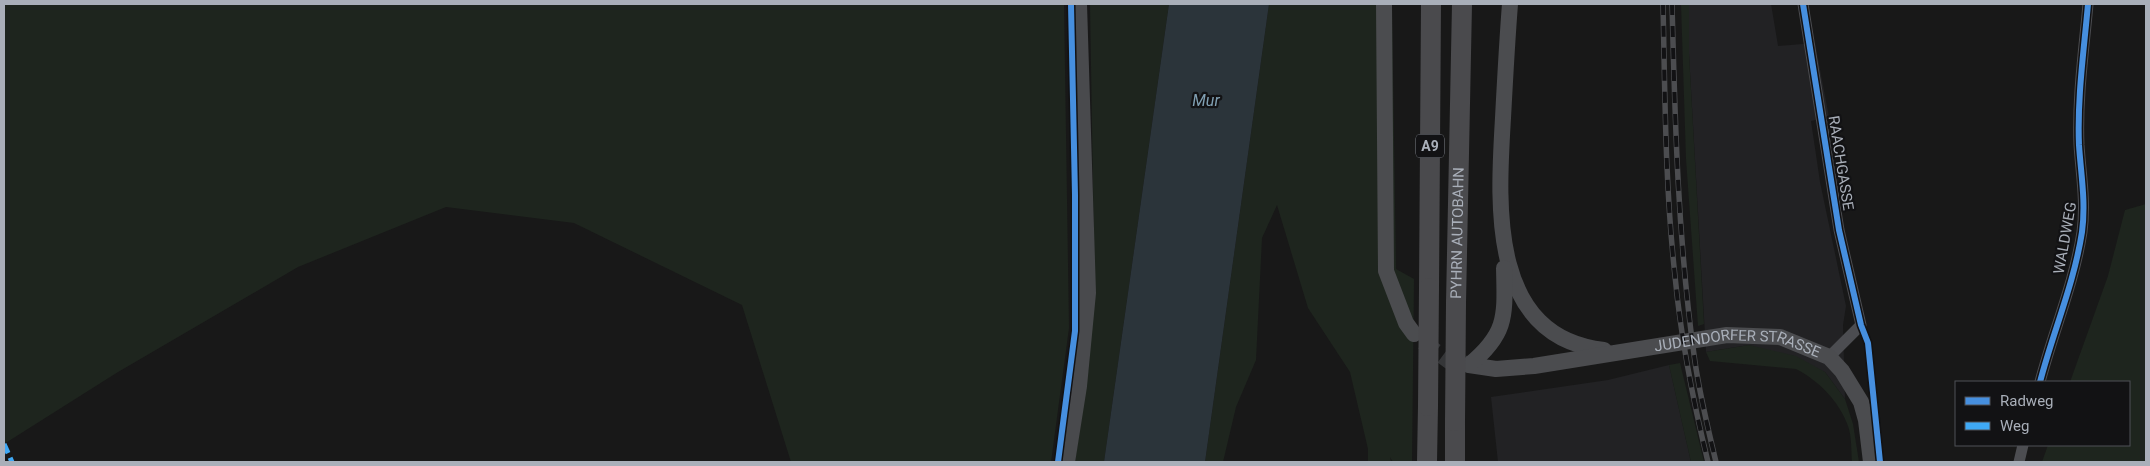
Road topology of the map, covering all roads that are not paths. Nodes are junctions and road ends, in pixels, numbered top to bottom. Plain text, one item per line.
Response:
1 (1078, 4) edge
2 (1384, 4) edge
3 (1431, 4) edge
4 (1462, 4) edge
5 (1510, 4) edge
6 (1803, 4) edge
7 (2088, 4) edge
8 (1503, 244) junction
9 (1414, 334) tunnel mouth
10 (1619, 351) junction
11 (1823, 354) junction
12 (2040, 381) edge
13 (2023, 446) edge
14 (1066, 462) edge
15 (1427, 462) edge
16 (1455, 462) edge
17 (1871, 462) edge
18 (2019, 462) edge

1 - 14 main road
2 - 9 main road
3 - 15 highway, PYHRN AUTOBAHN / A9, bridge
4 - 16 highway, PYHRN AUTOBAHN / A9, bridge
5 - 8 main road
6 - 11 street, RAACHGASSE
7 - 12 street, WALDWEG
8 - 10 main road
8 - 10 main road, JUDENDORFER STRASSE
10 - 11 main road, JUDENDORFER STRASSE
11 - 17 main road, JUDENDORFER STRASSE
13 - 18 street

